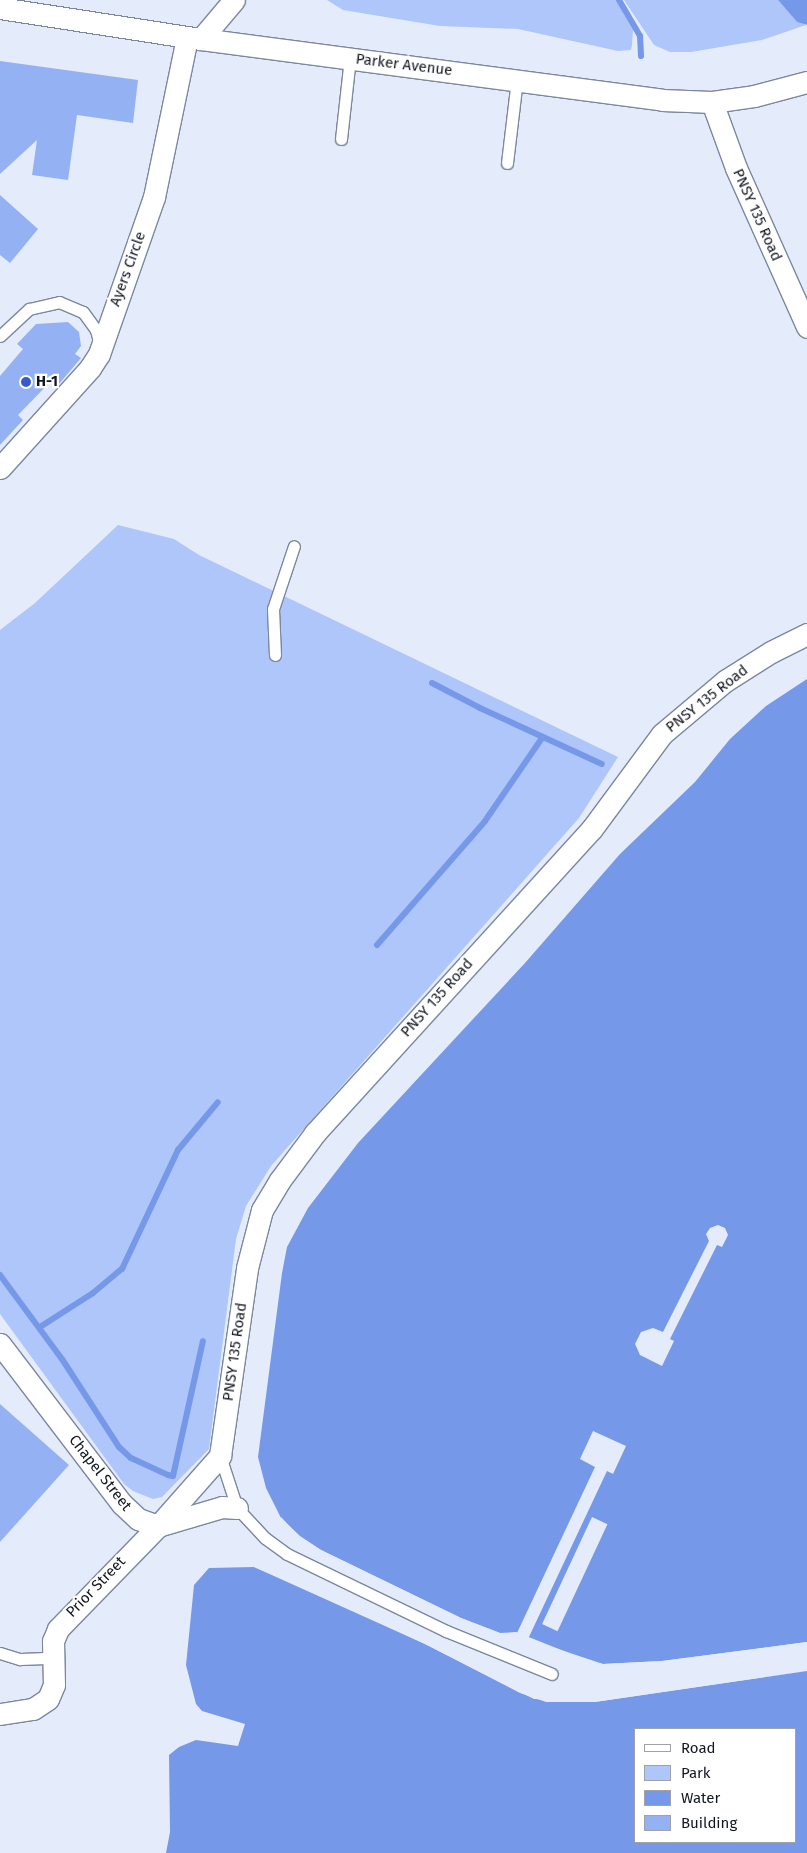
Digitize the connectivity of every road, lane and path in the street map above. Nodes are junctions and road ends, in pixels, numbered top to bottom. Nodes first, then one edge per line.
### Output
1 (234, 0) edge
2 (0, 8) edge
3 (194, 38) junction
4 (350, 58) junction
5 (517, 79) junction
6 (807, 82) edge
7 (712, 102) junction
8 (341, 140) dead end
9 (507, 163) dead end
10 (807, 327) edge
11 (0, 336) edge
12 (100, 347) junction
13 (0, 468) edge
14 (294, 546) dead end
15 (807, 634) edge
16 (275, 655) dead end
17 (0, 1344) edge
18 (220, 1456) junction
19 (236, 1508) junction
20 (158, 1526) junction
21 (0, 1653) edge
22 (53, 1658) junction
23 (552, 1674) dead end
24 (0, 1714) edge

1 - 3 street
2 - 3 street, Parker Avenue
3 - 4 street, Parker Avenue
3 - 12 street, Ayers Circle
4 - 5 street, Parker Avenue
4 - 8 lane
5 - 7 street, Parker Avenue
5 - 9 lane
6 - 7 street, Parker Avenue
7 - 10 street, PNSY 135 Road
11 - 12 lane
12 - 13 street, Ayers Circle
14 - 16 lane
15 - 18 street, PNSY 135 Road
17 - 20 street, Chapel Street
18 - 19 lane
18 - 20 street, Prior Street
19 - 20 street
19 - 23 lane
20 - 22 street, Prior Street
21 - 22 lane
22 - 24 street, Prior Street

